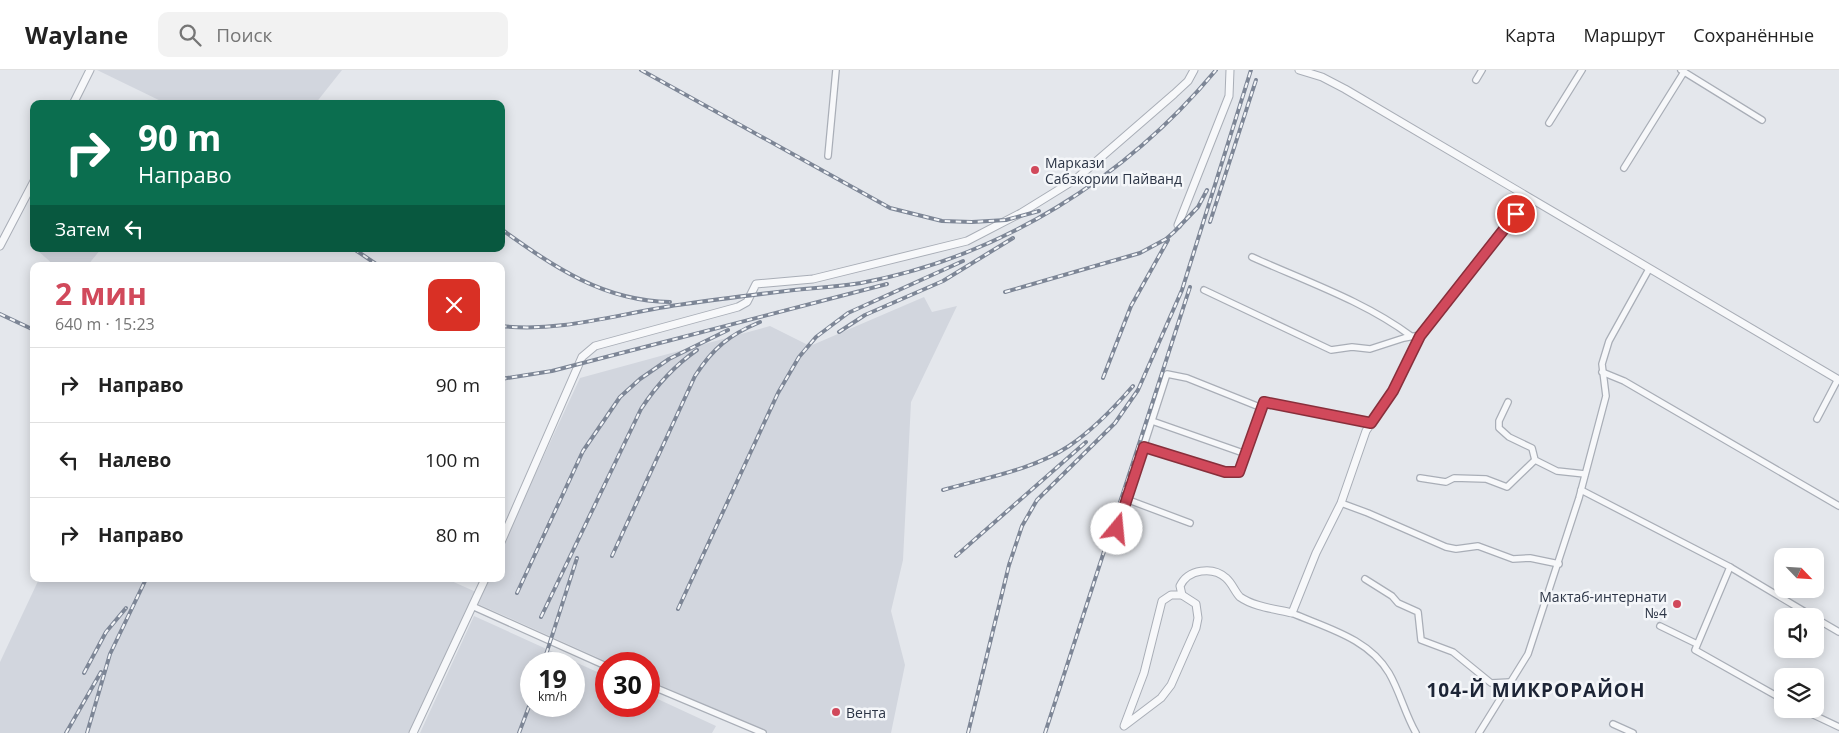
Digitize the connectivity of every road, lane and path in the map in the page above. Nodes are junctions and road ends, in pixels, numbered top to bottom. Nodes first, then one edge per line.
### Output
1 (90, 70) edge
2 (836, 70) edge
3 (1194, 70) edge
4 (1230, 70) edge
5 (1299, 70) edge
6 (1482, 70) edge
7 (1582, 70) edge
8 (1683, 71) edge
9 (1476, 80) dead end
10 (75, 100) edge
11 (1762, 120) dead end
12 (1549, 123) dead end
13 (828, 156) dead end
14 (1624, 168) dead end
15 (30, 189) edge
16 (1529, 199) junction
17 (1178, 225) dead end
18 (0, 246) edge
19 (1252, 257) dead end
20 (1649, 269) junction
21 (1204, 290) dead end
22 (1411, 336) junction
23 (1420, 336) junction
24 (1602, 372) junction
25 (1838, 380) edge
26 (1508, 402) dead end
27 (1262, 408) junction
28 (1816, 419) dead end
29 (1152, 421) junction
30 (1371, 423) junction
31 (1144, 447) junction
32 (1246, 454) junction
33 (1536, 460) junction
34 (1585, 474) junction
35 (1420, 478) dead end
36 (1581, 490) junction
37 (1126, 499) junction
38 (1341, 504) junction
39 (1839, 506) edge
40 (1190, 523) dead end
41 (505, 533) edge
42 (1112, 544) dead end
43 (1558, 564) junction
44 (1730, 567) junction
45 (1365, 579) dead end
46 (484, 582) edge
47 (1182, 595) junction
48 (472, 606) junction
49 (1799, 608) edge
50 (1292, 613) junction
51 (1824, 623) edge
52 (1660, 626) dead end
53 (1839, 632) edge
54 (1697, 644) junction
55 (595, 661) edge
56 (1510, 682) junction
57 (660, 690) edge
58 (1774, 694) edge
59 (1820, 718) edge
60 (1613, 724) dead end
61 (1839, 727) edge
62 (1122, 730) edge
63 (413, 733) edge
64 (763, 733) edge
65 (1416, 733) edge
66 (1479, 733) edge
67 (1632, 733) edge

1 - 10 street
2 - 13 street
3 - 41 street
4 - 17 street
5 - 16 street
6 - 9 street
7 - 12 street
8 - 11 street
8 - 14 street
15 - 18 street
16 - 20 street
16 - 23 street
19 - 22 street
20 - 24 street
20 - 25 street
21 - 22 street
22 - 23 street
23 - 30 street
24 - 34 street
24 - 39 street
25 - 28 street
26 - 33 street
27 - 29 street
27 - 30 street
27 - 32 street
29 - 31 street
29 - 32 street
30 - 38 street
31 - 32 street
31 - 37 street
33 - 34 street
33 - 35 street
34 - 36 street
36 - 43 street
36 - 44 street
37 - 40 street
37 - 42 street
38 - 43 street
38 - 50 street
43 - 56 street
44 - 49 street
44 - 54 street
45 - 56 street
46 - 48 street
47 - 50 street
47 - 62 street
47 - 62 street
48 - 55 street
48 - 63 street
50 - 65 street
51 - 53 street
52 - 54 street
54 - 58 street
56 - 66 street
57 - 64 street
59 - 61 street
60 - 67 street

